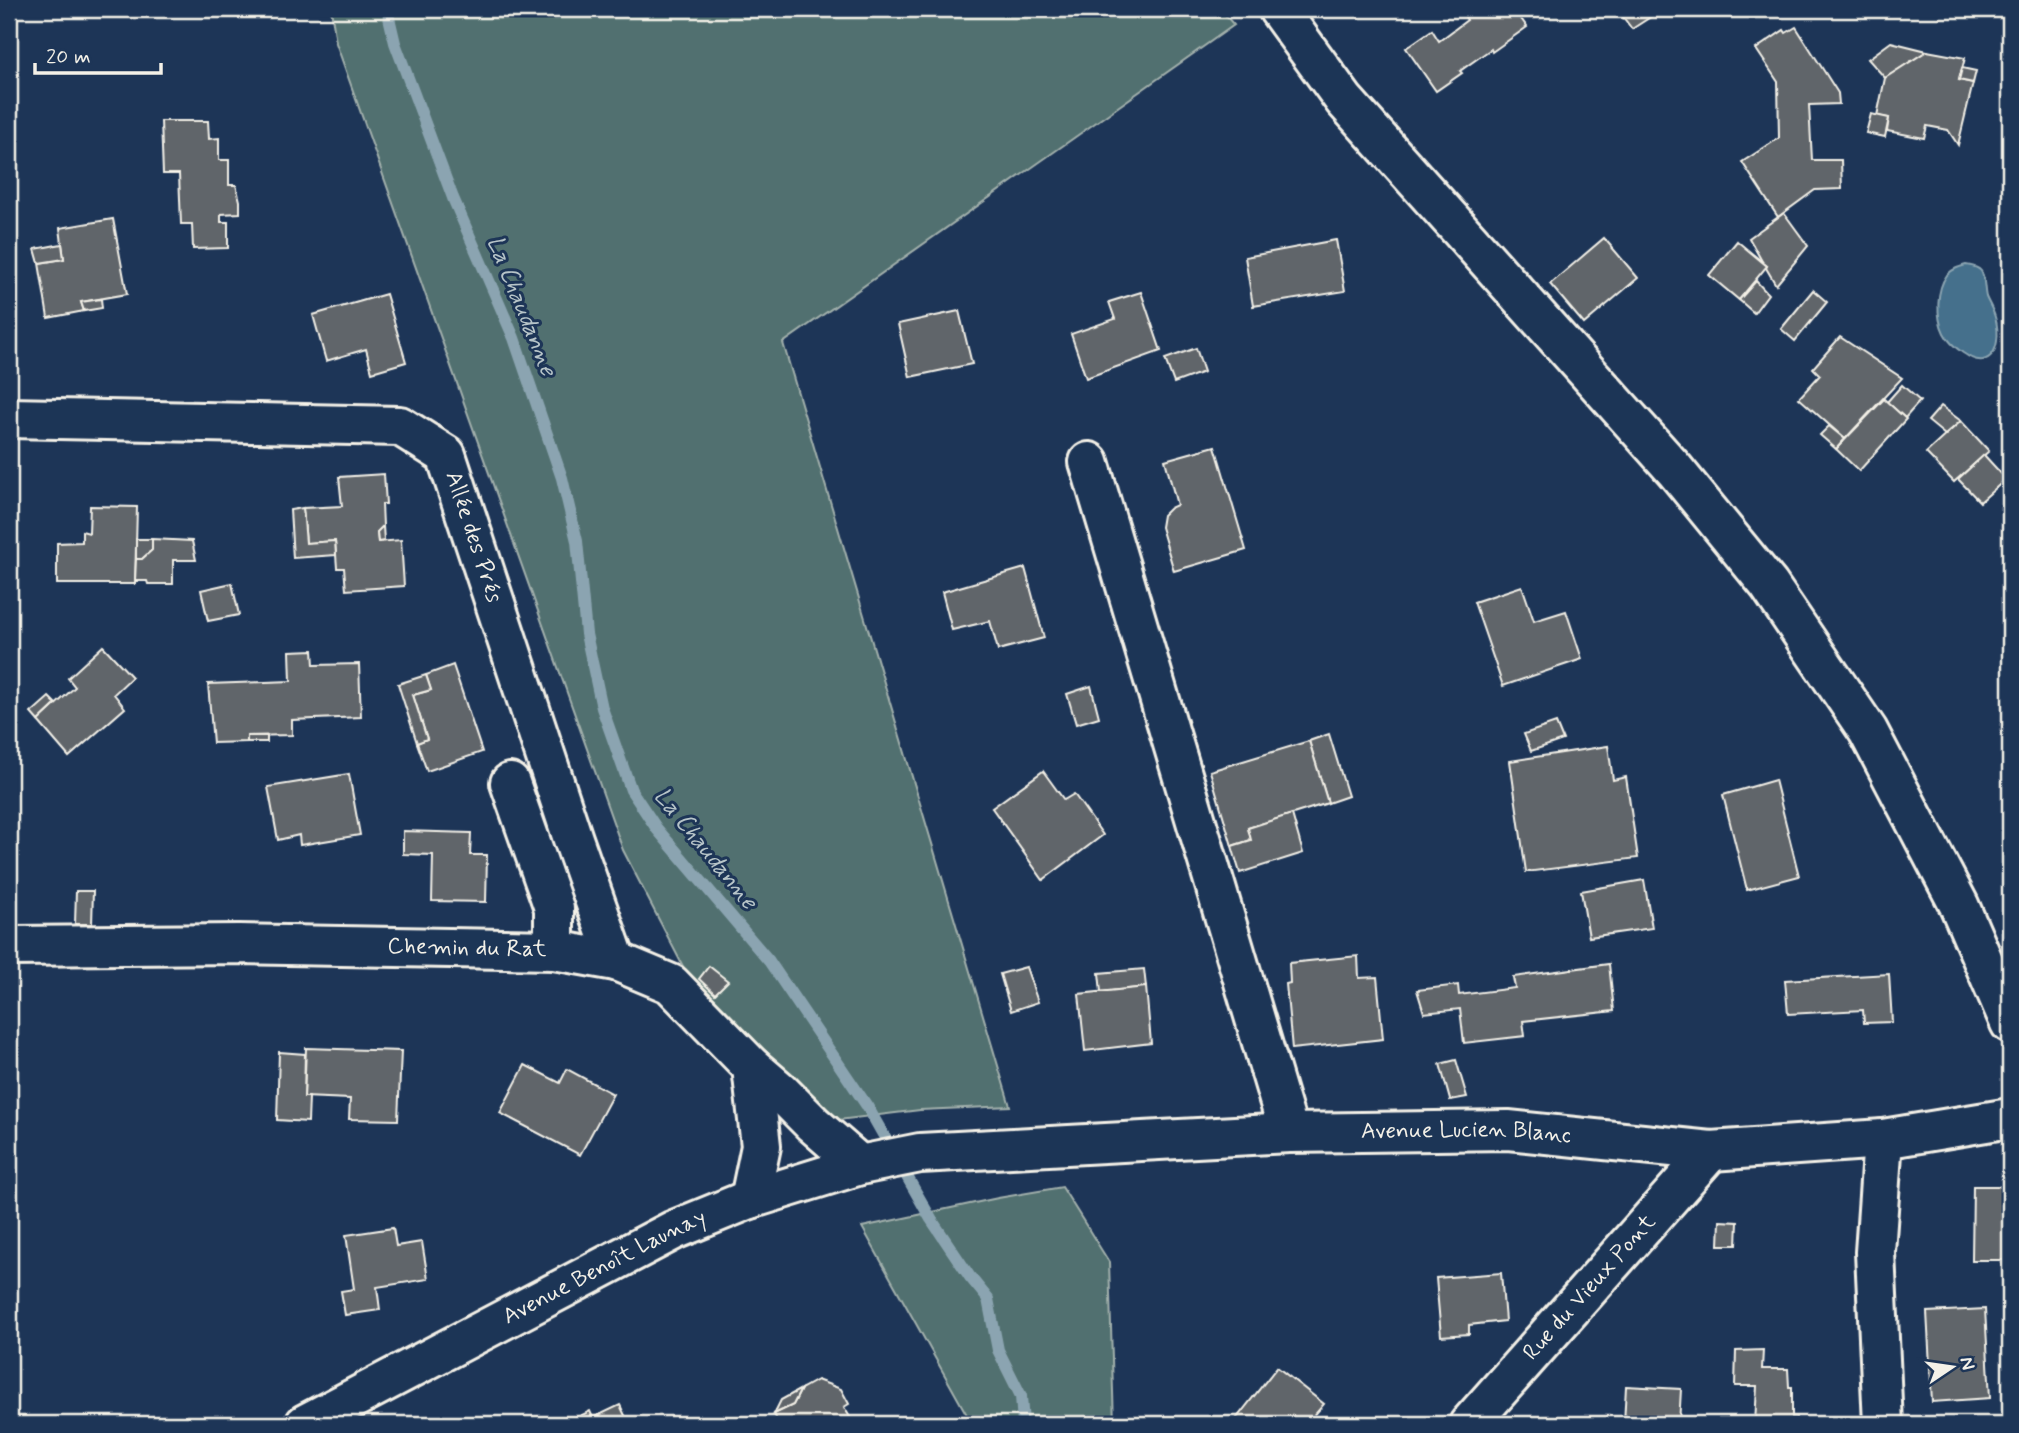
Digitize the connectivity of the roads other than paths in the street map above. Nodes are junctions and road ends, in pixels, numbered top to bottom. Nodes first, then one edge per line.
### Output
1 (1295, 14) edge
2 (9, 418) edge
3 (1089, 461) dead end
4 (510, 783) dead end
5 (9, 946) edge
6 (554, 950) junction
7 (616, 961) junction
8 (2010, 1023) edge
9 (752, 1067) junction
10 (2010, 1118) edge
11 (1289, 1133) junction
12 (1883, 1139) junction
13 (1711, 1151) junction
14 (920, 1153) joint
15 (860, 1165) junction
16 (750, 1199) junction
17 (305, 1424) edge
18 (1469, 1424) edge
19 (1883, 1424) edge

1 - 8 street
2 - 7 street, Allée des Prés
3 - 11 street
4 - 6 street
5 - 6 street, Chemin du Rat
6 - 7 street, Chemin du Rat
7 - 9 street, Chemin du Rat
9 - 15 street, Chemin du Rat
9 - 16 street
10 - 12 street, Avenue Lucien Blanc
11 - 13 street, Avenue Lucien Blanc
11 - 14 street, Avenue Lucien Blanc
12 - 13 street, Avenue Lucien Blanc
12 - 19 street
13 - 18 street, Rue du Vieux Pont
14 - 15 street, Avenue Benoît Launay
15 - 16 street, Avenue Benoît Launay
16 - 17 street, Avenue Benoît Launay

